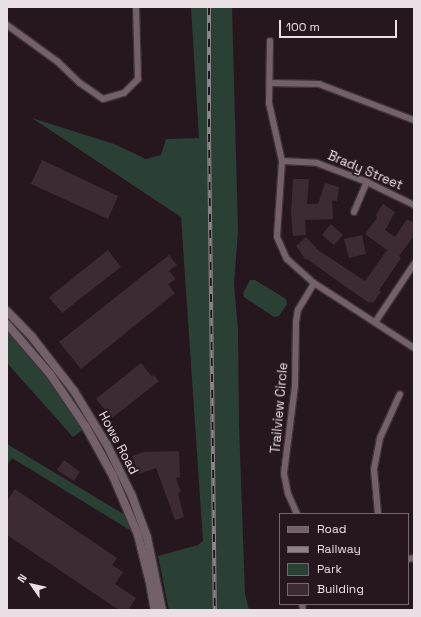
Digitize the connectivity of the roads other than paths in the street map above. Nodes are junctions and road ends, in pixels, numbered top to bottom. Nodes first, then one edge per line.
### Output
1 (136, 7) edge
2 (7, 25) edge
3 (270, 41) dead end
4 (270, 82) junction
5 (414, 120) edge
6 (282, 161) junction
7 (367, 182) junction
8 (414, 205) edge
9 (354, 212) dead end
10 (414, 264) edge
11 (314, 283) junction
12 (7, 311) edge
13 (376, 321) junction
14 (7, 324) edge
15 (414, 348) edge
16 (400, 394) dead end
17 (297, 513) edge
18 (378, 513) edge
19 (155, 610) edge
20 (162, 610) edge

1 - 2 street
3 - 4 street
4 - 5 street
4 - 6 street
6 - 7 street, Brady Street
6 - 11 street
7 - 8 street, Brady Street
7 - 9 street
10 - 13 street
11 - 13 street
11 - 17 street, Trailview Circle
12 - 20 street, Howe Road
13 - 15 street
14 - 19 street, Howe Road
16 - 18 street

